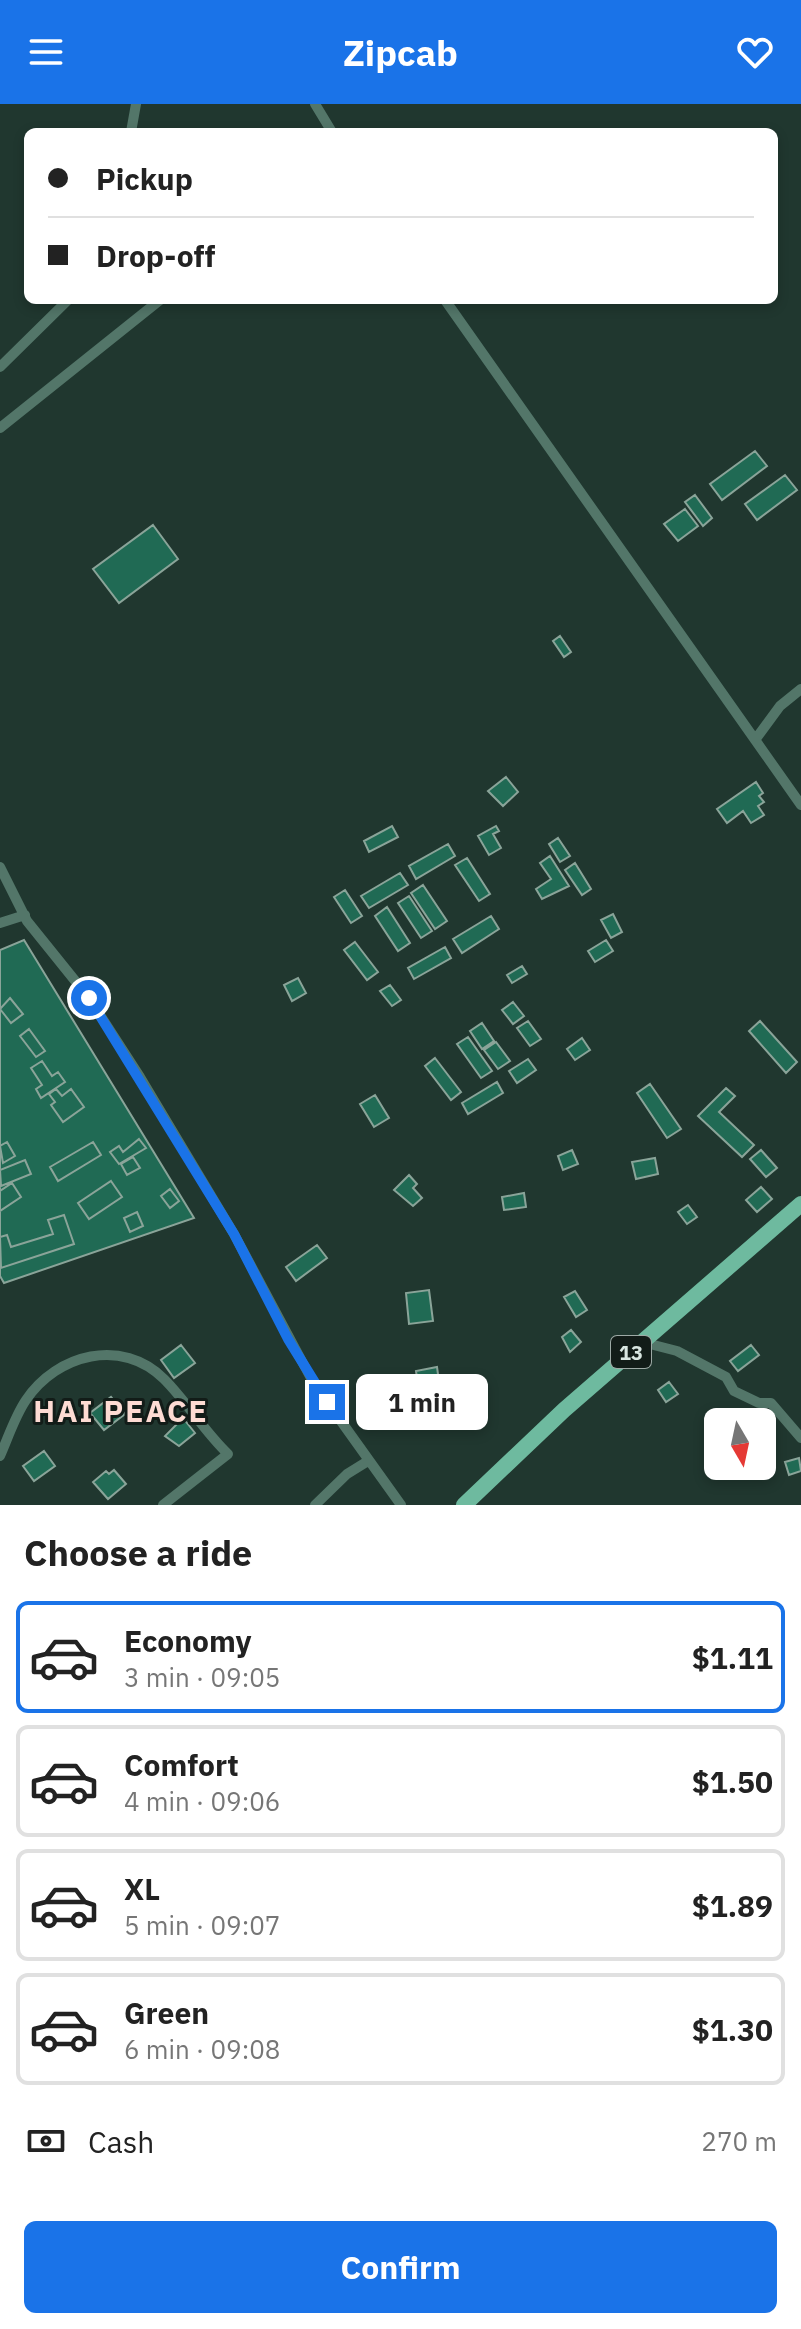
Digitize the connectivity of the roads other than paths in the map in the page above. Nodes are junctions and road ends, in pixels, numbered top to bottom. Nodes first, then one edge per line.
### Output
1 (136, 104) edge
2 (315, 104) edge
3 (132, 128) edge
4 (330, 128) edge
5 (64, 304) edge
6 (155, 304) edge
7 (448, 304) edge
8 (0, 367) edge
9 (0, 428) edge
10 (801, 689) edge
11 (755, 740) junction
12 (801, 805) edge
13 (0, 867) edge
14 (25, 915) junction
15 (0, 923) edge
16 (801, 1204) edge
17 (642, 1342) junction
18 (801, 1438) edge
19 (0, 1456) edge
20 (368, 1461) junction
21 (163, 1505) edge
22 (315, 1505) edge
23 (401, 1505) edge
24 (464, 1505) edge

1 - 3 street
2 - 4 street
5 - 8 street
6 - 9 street
7 - 11 street
10 - 11 street
11 - 12 street
13 - 14 street
14 - 15 street
14 - 20 street
16 - 17 main road, 13
17 - 18 street
17 - 24 main road, 13
19 - 21 street
20 - 22 street
20 - 23 street

